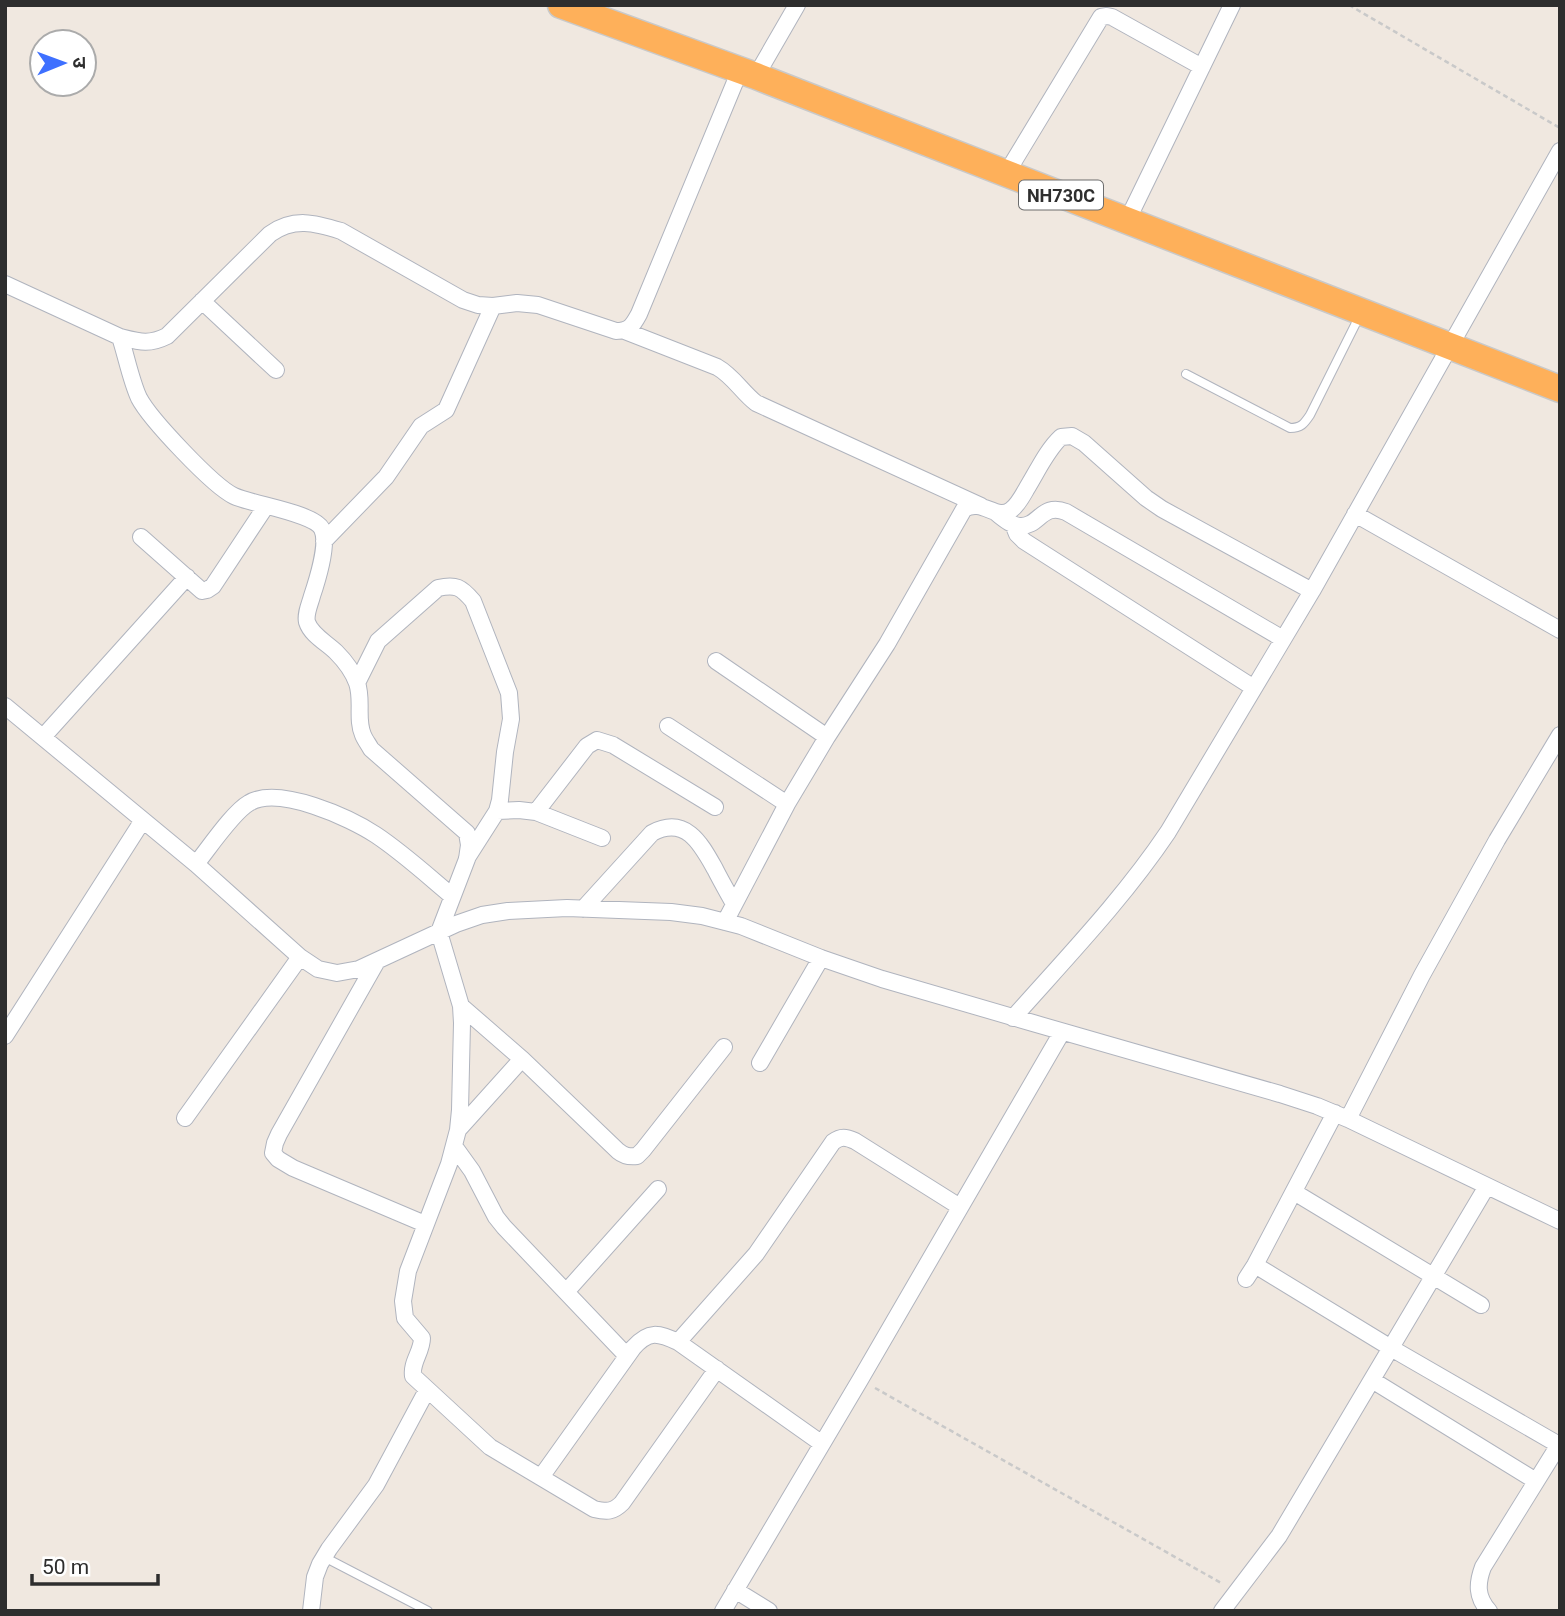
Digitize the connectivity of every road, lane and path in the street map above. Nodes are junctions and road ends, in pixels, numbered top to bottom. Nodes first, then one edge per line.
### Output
1 (797, 5) edge
2 (1233, 5) edge
3 (1349, 5) edge
4 (576, 8) edge
5 (1202, 67) junction
6 (748, 73) junction
7 (1560, 128) edge
8 (1560, 151) edge
9 (1006, 174) junction
10 (1127, 220) junction
11 (5, 284) edge
12 (202, 301) junction
13 (493, 306) junction
14 (1362, 313) junction
15 (625, 331) junction
16 (120, 337) junction
17 (1450, 345) junction
18 (276, 370) dead end
19 (1186, 374) dead end
20 (1560, 389) edge
21 (266, 506) junction
22 (988, 509) junction
23 (1355, 514) junction
24 (1013, 524) junction
25 (141, 537) dead end
26 (324, 541) junction
27 (187, 577) junction
28 (1312, 591) junction
29 (1560, 630) edge
30 (1283, 639) junction
31 (716, 661) dead end
32 (357, 683) junction
33 (1254, 688) junction
34 (5, 705) edge
35 (668, 726) dead end
36 (1560, 735) edge
37 (43, 737) junction
38 (827, 737) junction
39 (787, 804) junction
40 (715, 807) dead end
41 (497, 811) junction
42 (536, 812) junction
43 (143, 820) junction
44 (602, 838) dead end
45 (467, 859) junction
46 (196, 864) junction
47 (452, 896) junction
48 (734, 904) junction
49 (583, 909) junction
50 (725, 922) junction
51 (439, 932) junction
52 (300, 957) junction
53 (821, 958) junction
54 (377, 961) junction
55 (460, 1006) junction
56 (1013, 1018) junction
57 (1062, 1032) junction
58 (5, 1036) edge
59 (724, 1047) dead end
60 (522, 1059) junction
61 (760, 1063) dead end
62 (1341, 1116) junction
63 (185, 1118) dead end
64 (458, 1130) junction
65 (454, 1146) junction
66 (1487, 1186) junction
67 (658, 1189) dead end
68 (1294, 1192) junction
69 (960, 1207) junction
70 (1560, 1221) edge
71 (425, 1224) junction
72 (1434, 1276) junction
73 (566, 1292) junction
74 (1481, 1305) dead end
75 (678, 1342) junction
76 (1391, 1348) junction
77 (627, 1356) junction
78 (717, 1369) junction
79 (860, 1380) junction
80 (1372, 1380) junction
81 (427, 1390) junction
82 (821, 1443) junction
83 (1559, 1445) edge
84 (541, 1477) junction
85 (1536, 1481) junction
86 (324, 1557) junction
87 (734, 1590) junction
88 (1237, 1592) junction
89 (311, 1611) edge
90 (428, 1611) edge
91 (723, 1611) edge
92 (769, 1611) edge
93 (1222, 1611) edge
94 (1489, 1611) edge

1 - 6 street
2 - 5 street
3 - 7 path
4 - 6 highway, NH730C
5 - 9 street
5 - 10 street
6 - 9 highway, NH730C
6 - 15 street
8 - 17 street
9 - 10 highway, NH730C
10 - 14 highway, NH730C
11 - 16 street
12 - 13 street
12 - 16 street
12 - 18 street
13 - 15 street
13 - 26 street
14 - 17 highway, NH730C
14 - 19 lane
15 - 22 street
16 - 21 street
17 - 20 highway, NH730C
17 - 23 street
21 - 26 street
21 - 27 street
22 - 24 street
22 - 28 street
22 - 38 street
23 - 28 street
23 - 29 street
24 - 30 street
24 - 33 street
25 - 27 street
26 - 32 street
27 - 37 street
28 - 30 street
30 - 33 street
31 - 38 street
32 - 41 street
32 - 45 street
33 - 56 street
34 - 37 street
35 - 39 street
36 - 62 street
37 - 43 street
38 - 39 street
39 - 48 street
40 - 42 street
41 - 42 street
41 - 45 street
42 - 44 street
43 - 46 street
43 - 58 street
45 - 47 street
46 - 47 street
46 - 52 street
47 - 51 street
48 - 49 street
48 - 50 street
49 - 50 street
49 - 51 street
50 - 53 street
51 - 54 street
51 - 55 street
52 - 54 street
52 - 63 street
53 - 56 street
53 - 61 street
54 - 71 street
55 - 60 street
55 - 64 street
56 - 57 street
57 - 62 street
57 - 69 street
59 - 60 street
60 - 64 street
62 - 66 street
62 - 68 street
64 - 65 street
65 - 71 street
65 - 73 street
66 - 70 street
66 - 72 street
67 - 73 street
68 - 72 street
68 - 76 street
69 - 75 street
69 - 79 street
71 - 81 street
72 - 74 street
72 - 76 street
73 - 77 street
75 - 77 street
75 - 78 street
76 - 80 street
76 - 83 street
77 - 84 street
78 - 82 street
78 - 84 street
79 - 82 street
79 - 88 path
80 - 85 street
80 - 88 street
81 - 84 street
81 - 86 street
82 - 87 street
83 - 85 street
85 - 94 street
86 - 89 street
86 - 90 lane
87 - 91 street
87 - 92 street
88 - 93 street

